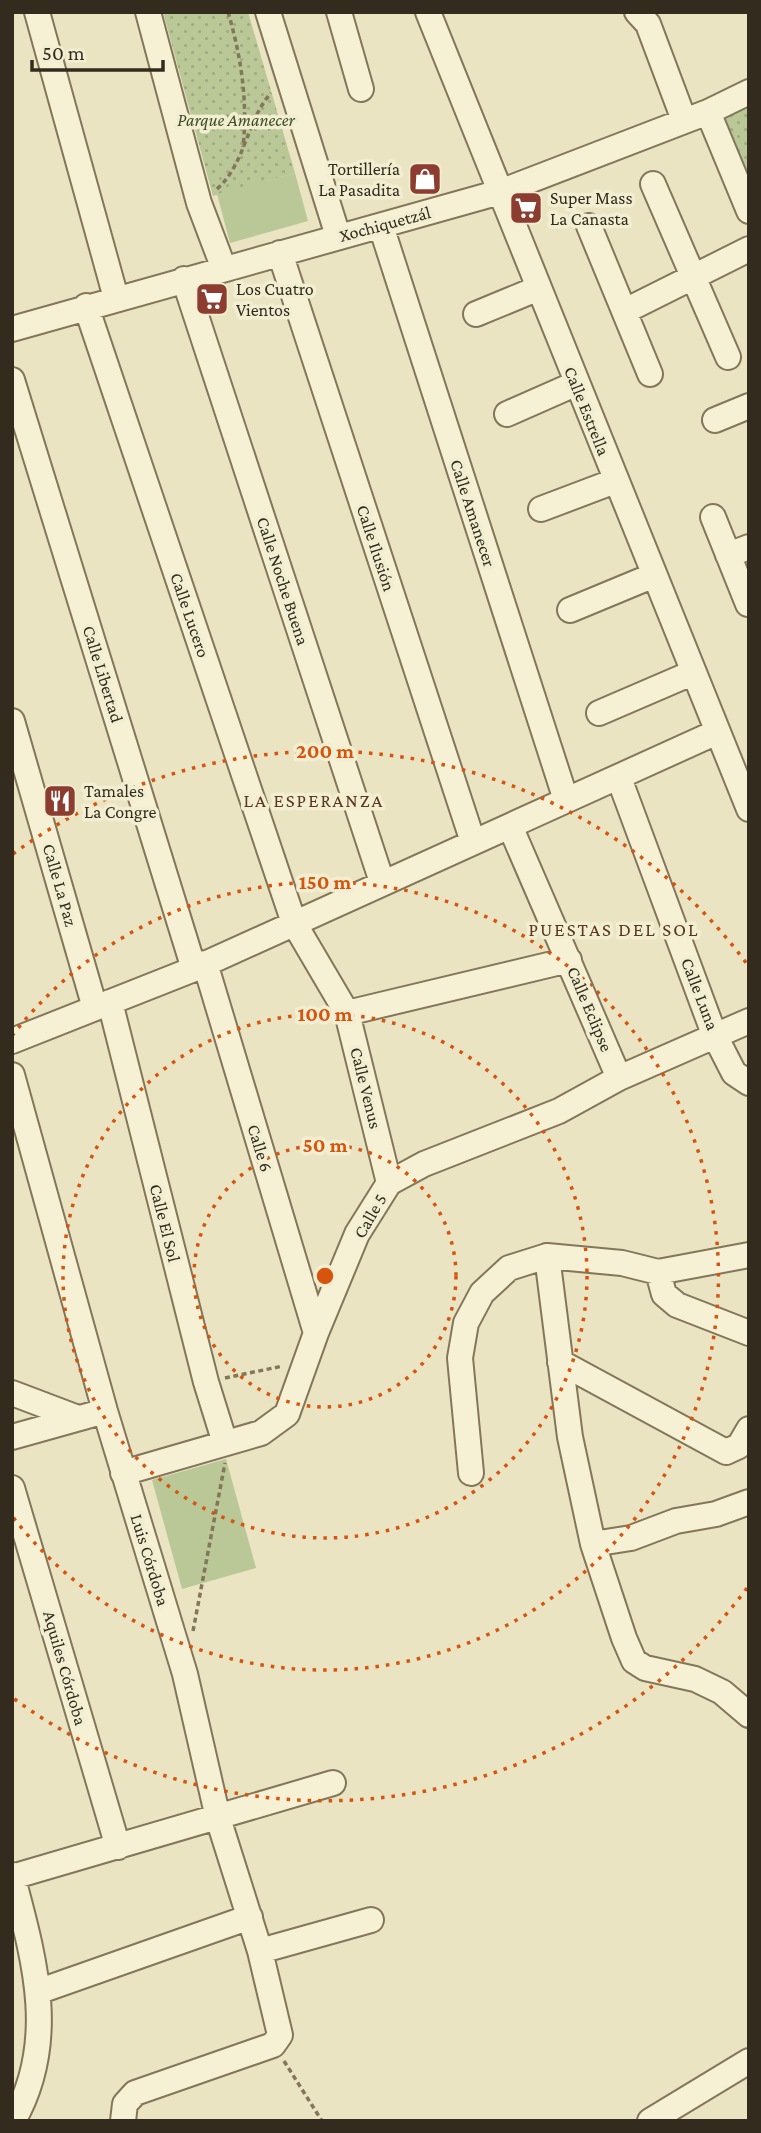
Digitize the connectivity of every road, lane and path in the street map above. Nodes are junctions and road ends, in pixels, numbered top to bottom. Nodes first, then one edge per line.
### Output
1 (37, 12) edge
2 (148, 12) edge
3 (228, 12) edge
4 (268, 12) edge
5 (339, 12) edge
6 (428, 12) edge
7 (637, 12) edge
8 (289, 79) junction
9 (360, 89) dead end
10 (749, 92) edge
11 (708, 111) junction
12 (684, 120) junction
13 (242, 156) junction
14 (653, 184) dead end
15 (500, 192) junction
16 (199, 203) junction
17 (749, 211) edge
18 (381, 226) junction
19 (589, 226) dead end
20 (338, 236) junction
21 (749, 249) edge
22 (280, 253) junction
23 (224, 269) junction
24 (691, 276) junction
25 (184, 279) junction
26 (539, 288) junction
27 (116, 298) junction
28 (86, 306) junction
29 (625, 311) junction
30 (476, 314) dead end
31 (12, 329) edge
32 (728, 357) dead end
33 (650, 374) dead end
34 (12, 380) edge
35 (575, 384) junction
36 (749, 406) edge
37 (507, 414) dead end
38 (715, 420) dead end
39 (615, 481) junction
40 (541, 509) dead end
41 (712, 517) dead end
42 (738, 551) edge
43 (652, 576) junction
44 (748, 604) edge
45 (570, 610) dead end
46 (692, 673) junction
47 (599, 713) dead end
48 (12, 721) edge
49 (717, 732) junction
50 (619, 778) junction
51 (566, 800) junction
52 (749, 809) edge
53 (510, 826) junction
54 (472, 842) junction
55 (382, 882) junction
56 (294, 923) junction
57 (569, 960) junction
58 (200, 966) junction
59 (103, 1005) junction
60 (347, 1013) junction
61 (749, 1021) edge
62 (715, 1034) junction
63 (12, 1041) edge
64 (12, 1075) edge
65 (619, 1078) junction
66 (749, 1083) edge
67 (389, 1183) junction
68 (749, 1255) edge
69 (547, 1256) junction
70 (658, 1272) junction
71 (316, 1333) junction
72 (749, 1333) edge
73 (306, 1360) junction
74 (560, 1362) junction
75 (206, 1382) junction
76 (12, 1393) edge
77 (105, 1411) junction
78 (78, 1419) junction
79 (749, 1429) edge
80 (12, 1437) edge
81 (225, 1443) junction
82 (123, 1473) junction
83 (471, 1473) dead end
84 (12, 1488) edge
85 (749, 1502) edge
86 (593, 1544) junction
87 (193, 1633) dead end
88 (749, 1715) edge
89 (333, 1783) dead end
90 (218, 1818) junction
91 (118, 1847) junction
92 (12, 1876) edge
93 (250, 1917) junction
94 (371, 1920) dead end
95 (260, 1951) junction
96 (40, 1991) junction
97 (273, 2045) junction
98 (749, 2061) edge
99 (13, 2121) edge
100 (123, 2121) edge
101 (322, 2121) edge
102 (650, 2121) edge

1 - 27 street
2 - 16 street
3 - 13 path
4 - 8 street
5 - 9 street
6 - 15 street, Calle Estrella
7 - 12 street
8 - 13 path
8 - 20 street
10 - 11 street, Xochiquetzál
11 - 12 street, Xochiquetzál
11 - 17 street
12 - 15 street, Xochiquetzál
13 - 16 path
14 - 24 street
15 - 18 street, Xochiquetzál
15 - 26 street, Calle Estrella
16 - 23 street
18 - 20 street, Xochiquetzál
18 - 51 street, Calle Amanecer
19 - 29 street
20 - 22 street, Xochiquetzál
21 - 24 street
22 - 23 street, Xochiquetzál
22 - 54 street, Calle Ilusión
23 - 25 street, Xochiquetzál
24 - 29 street
24 - 32 street
25 - 27 street, Xochiquetzál
25 - 55 street, Calle Noche Buena
26 - 30 street
26 - 35 street, Calle Estrella
27 - 28 street, Xochiquetzál
28 - 31 street, Xochiquetzál
28 - 56 street, Calle Lucero
29 - 33 street
34 - 58 street, Calle Libertad
35 - 37 street
35 - 39 street, Calle Estrella
36 - 38 street
39 - 40 street
39 - 43 street, Calle Estrella
41 - 42 street
42 - 44 street
43 - 45 street
43 - 46 street, Calle Estrella
46 - 47 street
46 - 49 street, Calle Estrella
48 - 59 street, Calle La Paz
49 - 50 street
49 - 52 street, Calle Estrella
50 - 51 street
50 - 62 street, Calle Luna
51 - 53 street
53 - 54 street
53 - 57 street, Calle Eclipse
54 - 55 street
55 - 56 street
56 - 58 street
56 - 60 street, Calle Venus
57 - 60 street
57 - 65 street, Calle Eclipse
58 - 59 street
58 - 71 street, Calle 6
59 - 63 street
59 - 75 street, Calle El Sol
60 - 67 street, Calle Venus
61 - 62 street, Calle 5
62 - 65 street, Calle 5
62 - 66 street, Calle Luna
64 - 77 street, Luis Córdoba
65 - 67 street, Calle 5
67 - 71 street, Calle 5
68 - 70 street
69 - 70 street
69 - 74 street
69 - 83 street
70 - 72 street
71 - 73 street, Calle 5
73 - 75 path
73 - 81 street, Calle 5
74 - 79 street
74 - 86 street
75 - 81 street, Calle El Sol
76 - 78 street
77 - 78 street
77 - 82 street, Luis Córdoba
78 - 80 street
81 - 82 street, Calle 5
81 - 87 path
82 - 90 street, Luis Córdoba
84 - 91 street, Aquiles Córdoba
85 - 86 street
86 - 88 street
89 - 90 street
90 - 91 street
90 - 93 street, Luis Córdoba
91 - 92 street
92 - 96 street
93 - 95 street, Luis Córdoba
93 - 96 street
94 - 95 street
95 - 97 street, Luis Córdoba
96 - 99 street
97 - 100 street
97 - 101 path
98 - 102 street

